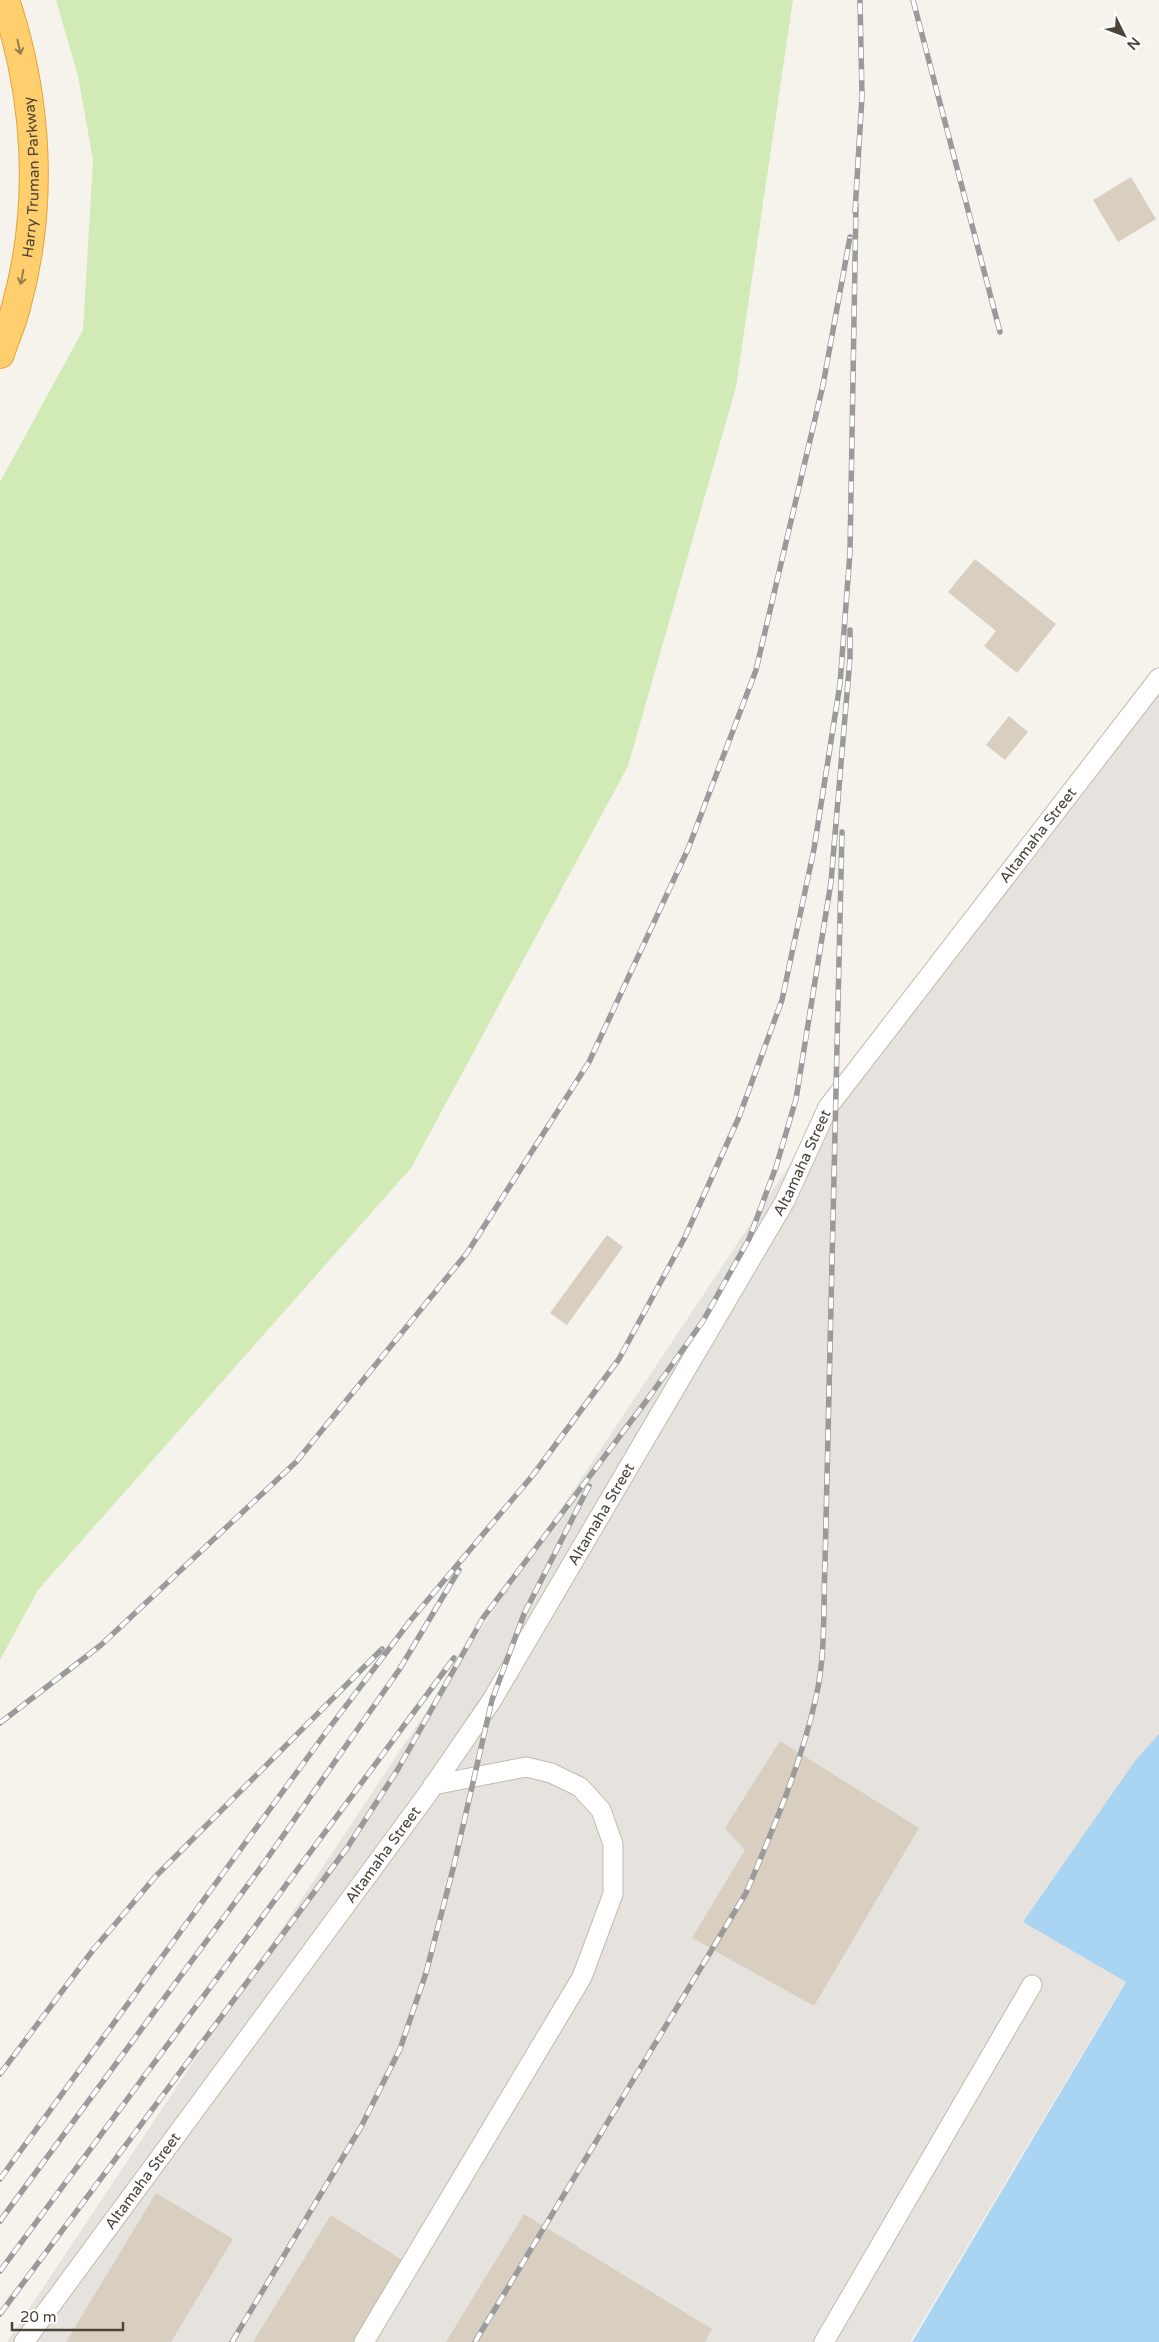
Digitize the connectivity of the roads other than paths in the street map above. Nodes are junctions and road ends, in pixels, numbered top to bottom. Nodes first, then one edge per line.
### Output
1 (5, 0) edge
2 (0, 354) edge
3 (1159, 678) edge
4 (433, 1784) junction
5 (1032, 1985) dead end
6 (24, 2342) edge
7 (364, 2342) edge
8 (824, 2342) edge

1 -> 2 highway, Harry Truman Parkway
3 - 4 lane, Altamaha Street
4 - 6 lane, Altamaha Street
4 - 7 lane
5 - 8 lane

